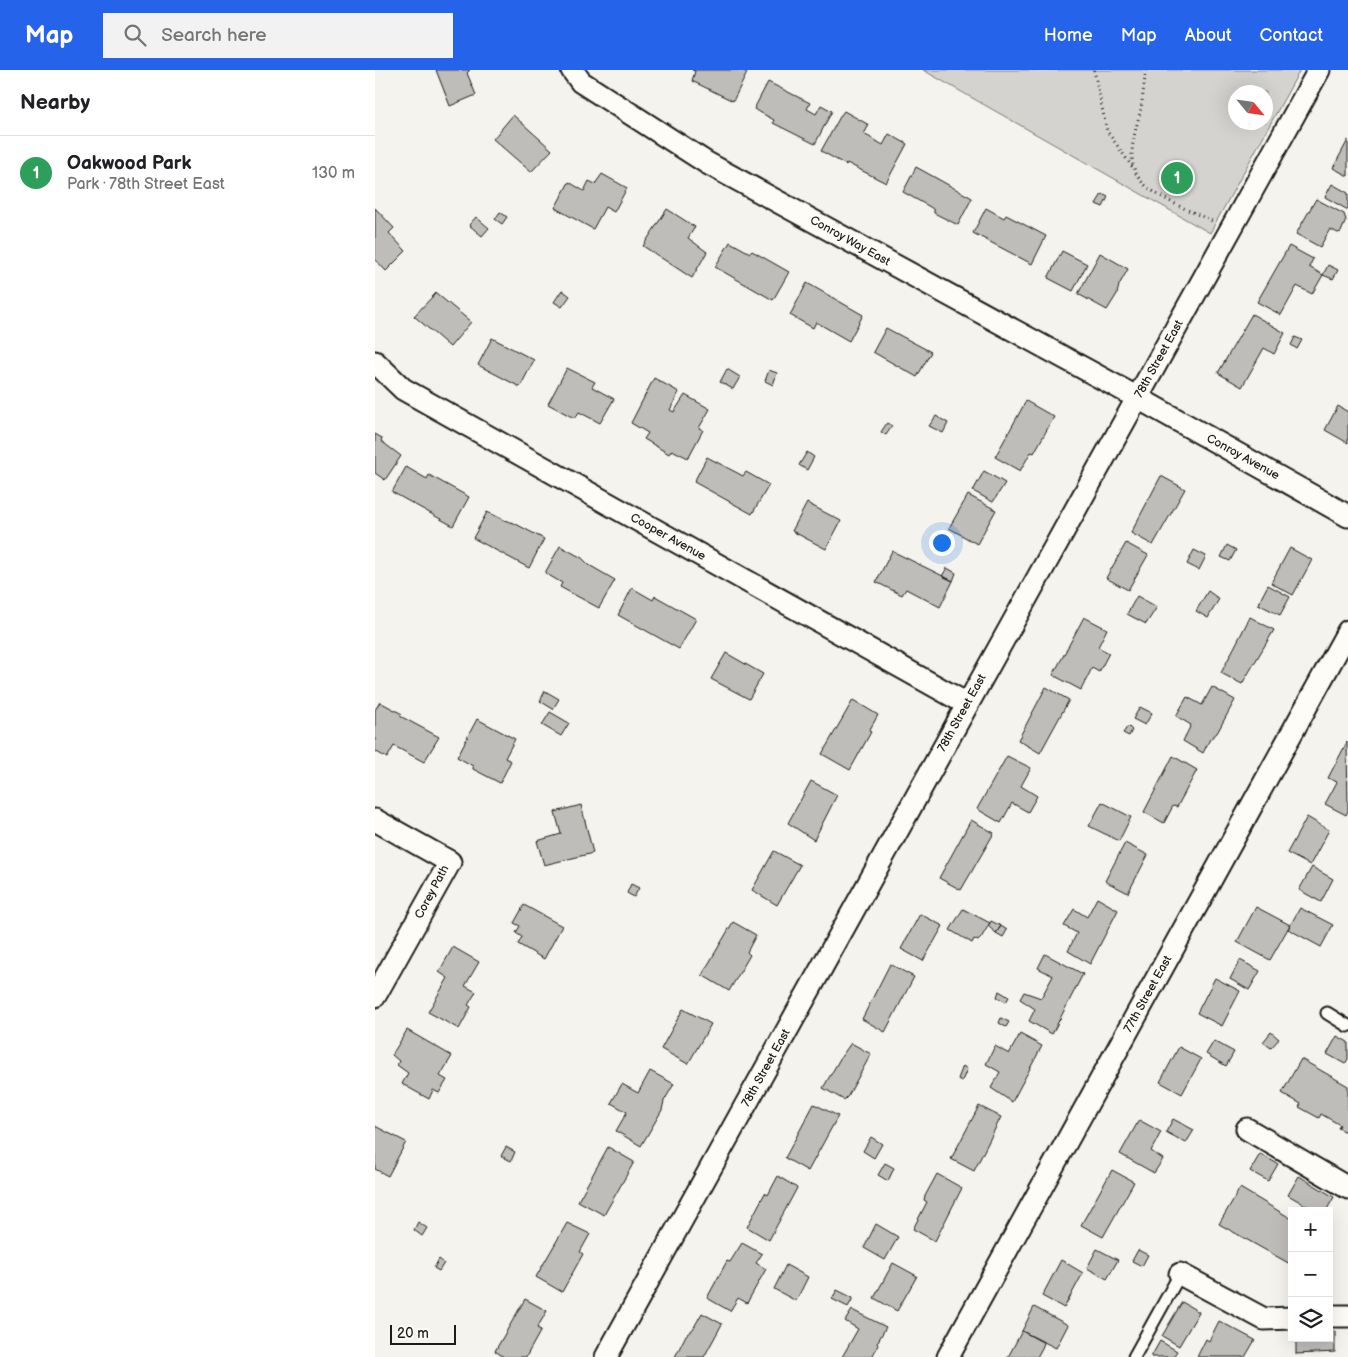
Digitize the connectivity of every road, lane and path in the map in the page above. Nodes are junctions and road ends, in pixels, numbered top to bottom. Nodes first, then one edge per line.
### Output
1 (572, 70) edge
2 (1094, 70) edge
3 (1145, 70) edge
4 (1319, 70) edge
5 (1133, 168) junction
6 (1230, 231) junction
7 (375, 362) edge
8 (1138, 398) junction
9 (1348, 516) edge
10 (1348, 632) edge
11 (967, 704) junction
12 (375, 820) edge
13 (375, 996) edge
14 (1327, 1013) dead end
15 (1348, 1026) edge
16 (1247, 1129) dead end
17 (1348, 1188) edge
18 (1180, 1274) joint
19 (1333, 1316) edge
20 (1348, 1316) edge
21 (1288, 1318) edge
22 (606, 1357) edge
23 (948, 1357) edge
24 (1134, 1357) edge

1 - 8 street, Conroy Way East
2 - 5 path
3 - 5 path
4 - 6 street, 78th Street East
5 - 6 path
6 - 8 street, 78th Street East
7 - 11 street, Cooper Avenue
8 - 9 street, Conroy Avenue
8 - 11 street, 78th Street East
10 - 23 street, 77th Street East
11 - 22 street, 78th Street East
12 - 13 street, Corey Path
14 - 15 lane
16 - 17 street
18 - 21 street
18 - 24 lane
19 - 20 street

